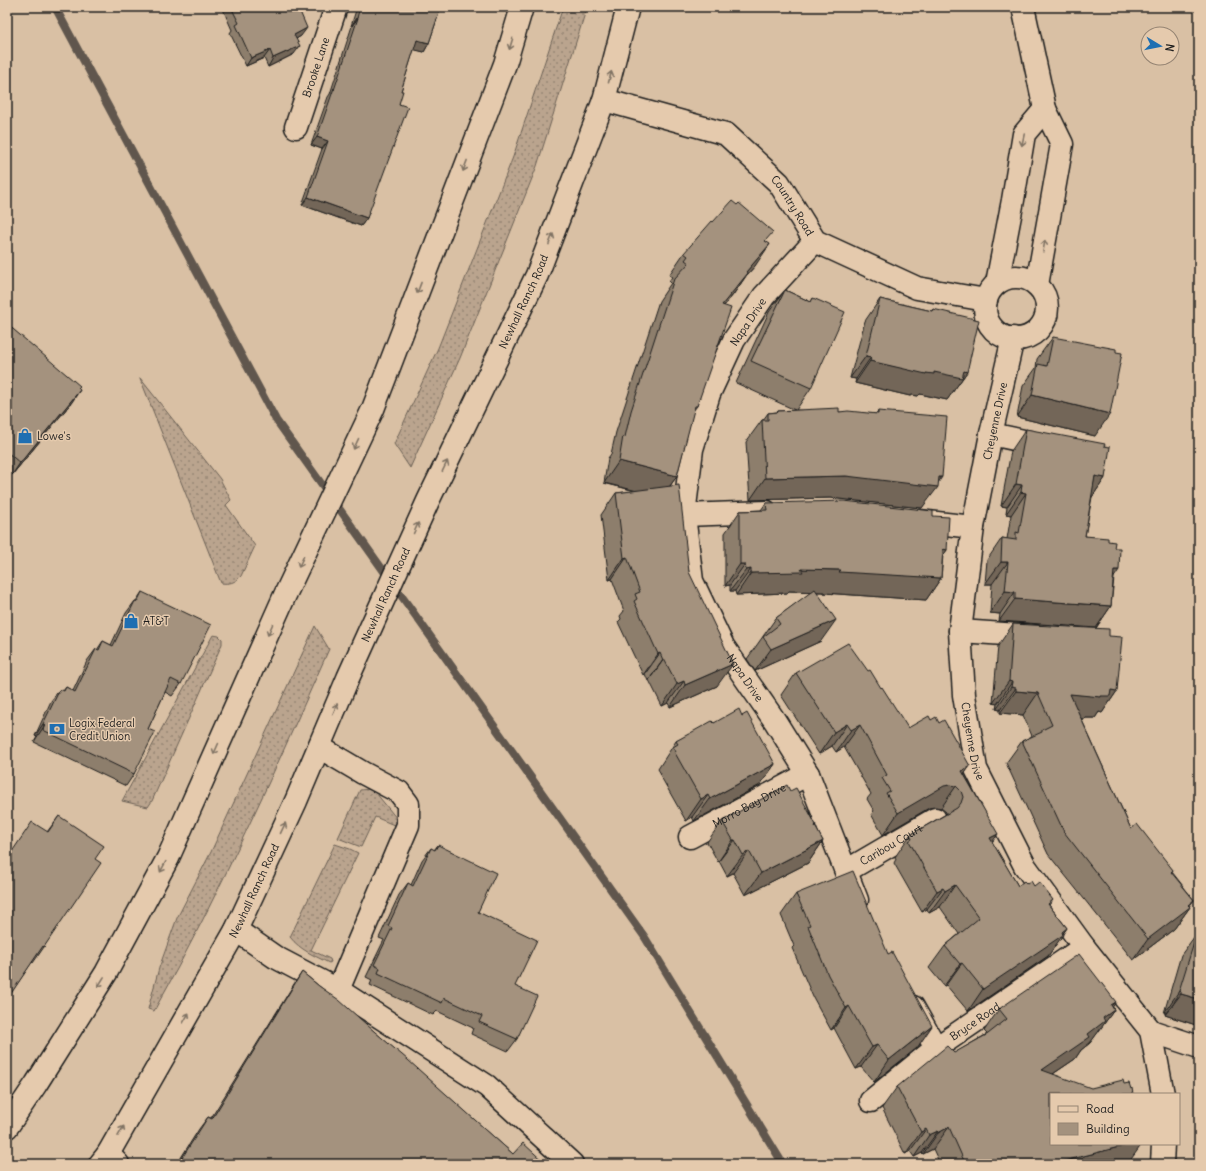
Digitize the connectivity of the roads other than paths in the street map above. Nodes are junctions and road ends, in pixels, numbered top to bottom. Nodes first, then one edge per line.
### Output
1 (336, 7) edge
2 (522, 7) edge
3 (628, 7) edge
4 (1023, 7) edge
5 (604, 100) junction
6 (1045, 109) junction
7 (296, 127) dead end
8 (815, 241) junction
9 (1037, 285) junction
10 (992, 292) junction
11 (1013, 338) junction
12 (991, 434) junction
13 (1066, 450) edge
14 (783, 512) edge
15 (684, 515) junction
16 (897, 518) edge
17 (973, 527) junction
18 (960, 631) junction
19 (1053, 637) edge
20 (319, 747) junction
21 (808, 774) junction
22 (935, 819) edge
23 (690, 837) dead end
24 (846, 872) junction
25 (864, 916) edge
26 (236, 930) junction
27 (1084, 947) junction
28 (338, 990) junction
29 (905, 992) edge
30 (1151, 1031) junction
31 (1199, 1047) edge
32 (936, 1048) junction
33 (1162, 1093) edge
34 (871, 1101) dead end
35 (7, 1127) edge
36 (1163, 1145) edge
37 (108, 1161) edge
38 (572, 1164) edge
39 (1162, 1164) edge

1 - 7 street, Brooke Lane
2 -> 35 street
5 -> 3 street, Newhall Ranch Road
4 - 6 street
5 - 8 street, Country Road
20 -> 5 street, Newhall Ranch Road
9 -> 6 street
6 -> 10 street
8 - 10 street, Country Road
8 - 15 street, Napa Drive
9 - 10 street
9 - 11 street
10 - 11 street
11 - 12 street, Cheyenne Drive
12 - 13 street
12 - 17 street, Cheyenne Drive
14 - 15 street
15 - 21 street, Napa Drive
16 - 17 street
17 - 18 street, Cheyenne Drive
18 - 19 street
18 - 27 street, Cheyenne Drive
26 -> 20 street, Newhall Ranch Road
20 - 28 street
21 - 23 street, Morro Bay Drive
21 - 24 street, Napa Drive
22 - 24 street, Caribou Court
24 - 25 street, Napa Drive
26 - 28 street
37 -> 26 street, Newhall Ranch Road
27 - 30 street, Cheyenne Drive
27 - 32 street, Bryce Road
28 - 38 street
29 - 32 street
30 - 31 street
30 - 33 street, Cheyenne Drive
32 - 34 street, Bryce Road
36 - 39 street

